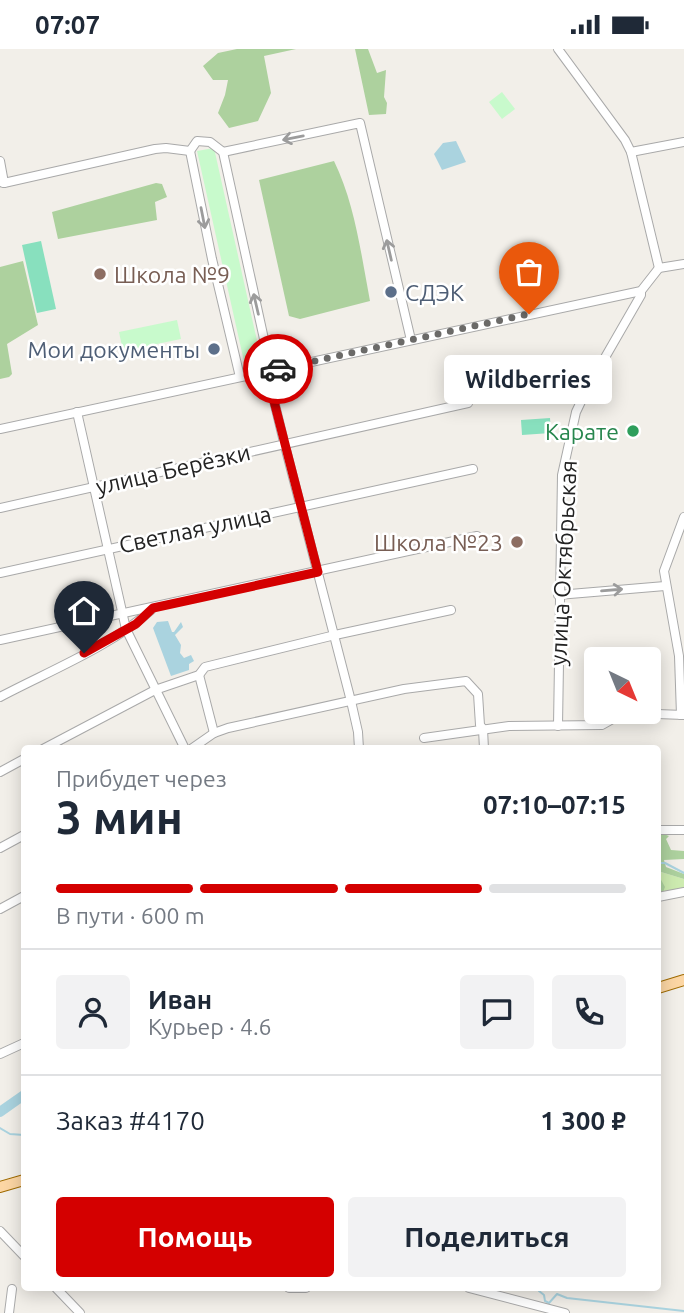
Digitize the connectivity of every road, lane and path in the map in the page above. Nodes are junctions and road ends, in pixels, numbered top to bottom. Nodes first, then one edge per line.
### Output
1 (558, 49) edge
2 (684, 142) edge
3 (190, 151) junction
4 (223, 152) junction
5 (631, 152) junction
6 (0, 161) edge
7 (2, 182) edge
8 (684, 264) edge
9 (660, 267) junction
10 (641, 291) junction
11 (411, 340) junction
12 (269, 371) junction
13 (240, 377) junction
14 (468, 403) dead end
15 (77, 412) junction
16 (0, 429) edge
17 (284, 442) junction
18 (472, 469) dead end
19 (95, 487) junction
20 (301, 506) junction
21 (0, 508) edge
22 (684, 517) edge
23 (477, 537) dead end
24 (109, 548) junction
25 (318, 572) junction
26 (0, 573) edge
27 (665, 586) junction
28 (558, 595) junction
29 (153, 608) junction
30 (451, 610) dead end
31 (123, 615) junction
32 (126, 629) junction
33 (674, 629) junction
34 (684, 629) edge
35 (335, 635) junction
36 (0, 640) edge
37 (199, 675) junction
38 (155, 689) junction
39 (0, 697) edge
40 (351, 701) junction
41 (683, 715) edge
42 (558, 726) junction
43 (483, 729) junction
44 (214, 733) junction
45 (424, 738) dead end
46 (50, 745) edge
47 (183, 745) edge
48 (197, 745) edge
49 (359, 745) edge
50 (484, 745) edge
51 (21, 761) edge
52 (0, 772) edge
53 (661, 830) edge
54 (684, 830) edge
55 (21, 837) edge
56 (0, 848) edge
57 (684, 892) edge
58 (661, 896) edge
59 (21, 898) edge
60 (0, 909) edge
61 (684, 980) edge
62 (661, 987) edge
63 (21, 1044) edge
64 (0, 1054) edge
65 (21, 1181) edge
66 (0, 1187) edge
67 (0, 1231) edge
68 (21, 1253) edge
69 (12, 1289) dead end
70 (59, 1291) edge
71 (481, 1291) edge
72 (9, 1313) edge
73 (80, 1313) edge
74 (565, 1313) edge

1 - 5 street
2 - 5 street
3 - 4 street
3 - 7 street
3 -> 13 street
11 -> 4 street
12 -> 4 street
5 - 9 street
6 - 7 street
8 - 9 street
9 - 10 street, улица Октябрьская
10 - 11 street
10 - 28 street, улица Октябрьская
11 - 12 street
12 - 13 street
12 - 17 street
13 - 15 street
14 - 17 street, улица Берёзки
15 - 16 street
15 - 19 street
17 - 19 street, улица Берёзки
17 - 20 street
18 - 20 street, Светлая улица
19 - 21 street, улица Берёзки
19 - 24 street
20 - 24 street, Светлая улица
20 - 25 street
22 - 27 street
23 - 25 street
24 - 26 street, Светлая улица
24 - 31 street
25 - 29 street
25 - 35 street
28 -> 27 street
27 - 33 street
28 - 42 street, улица Октябрьская
29 - 31 street
29 - 32 street
30 - 35 street
31 - 32 street
31 - 36 street
32 - 38 street
32 - 39 street
33 - 34 street
33 - 41 street
35 - 37 street
35 - 40 street
37 - 38 street
37 - 44 street
38 - 46 street
38 - 47 street
40 - 43 street
40 - 44 street
40 - 49 street
41 - 42 street
42 - 43 street
43 - 45 street
43 - 50 street
44 - 48 street
51 - 52 street
53 - 54 street
55 - 56 street
57 - 58 street
59 - 60 street
61 - 62 main road
63 - 64 street
65 - 66 main road
67 - 68 street
69 - 72 street
70 - 73 street
71 - 74 street

